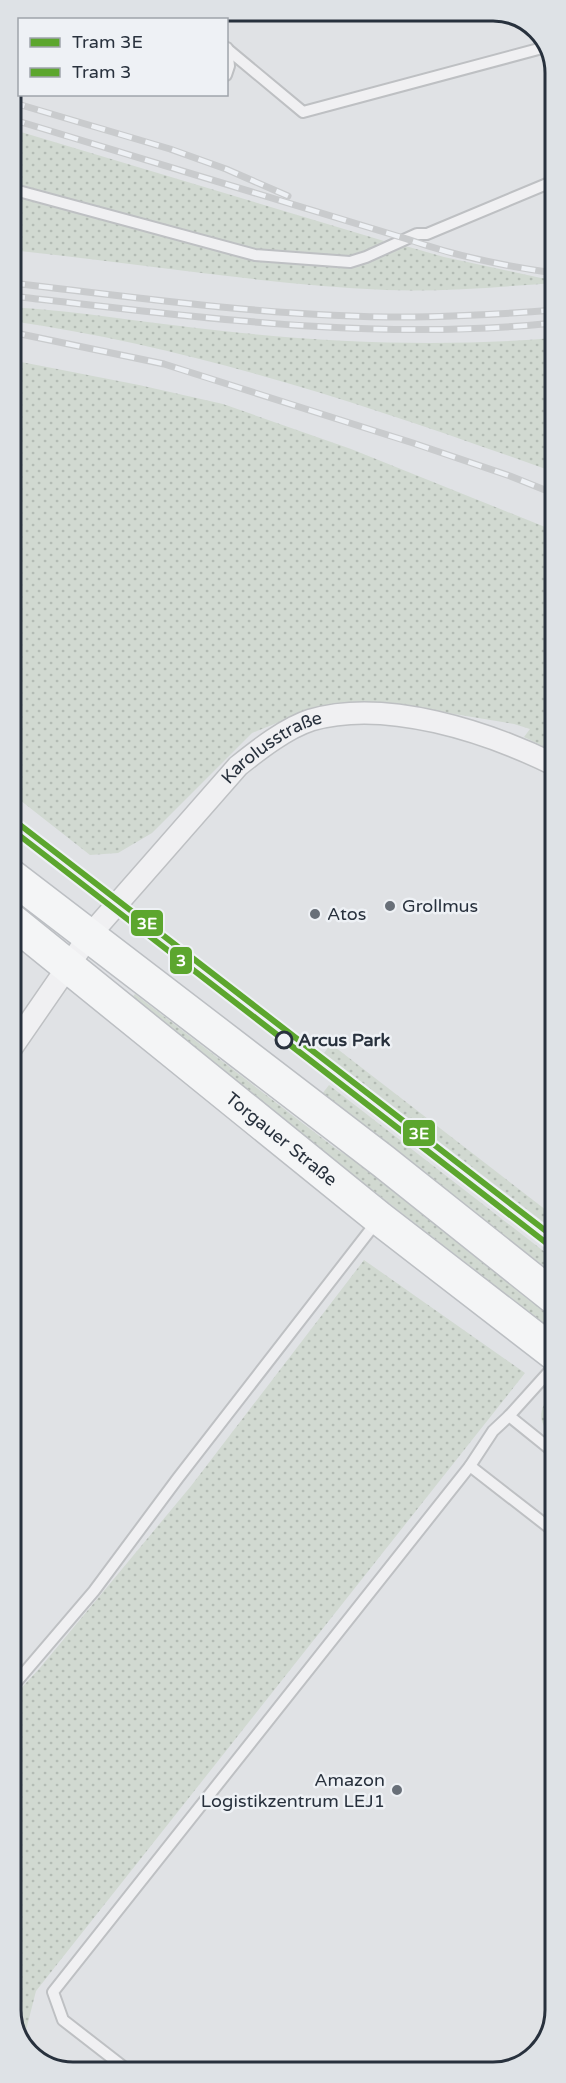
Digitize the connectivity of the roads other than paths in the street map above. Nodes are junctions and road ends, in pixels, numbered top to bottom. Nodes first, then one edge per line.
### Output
1 (539, 49) edge
2 (228, 50) edge
3 (545, 185) edge
4 (21, 192) edge
5 (545, 761) edge
6 (21, 884) edge
7 (21, 928) edge
8 (89, 936) junction
9 (68, 966) junction
10 (21, 1034) edge
11 (379, 1218) junction
12 (545, 1290) edge
13 (545, 1346) edge
14 (545, 1376) edge
15 (508, 1416) junction
16 (545, 1445) edge
17 (470, 1466) junction
18 (545, 1524) edge
19 (21, 1676) edge
20 (117, 2062) edge

1 - 2 lane
3 - 4 lane
5 - 8 street, Karolusstraße
6 - 8 main road
7 - 9 main road, Torgauer Straße
8 - 9 street, Karolusstraße
8 - 12 main road
9 - 10 street, Karolusstraße
9 - 11 main road, Torgauer Straße
11 - 13 main road, Torgauer Straße
11 - 19 lane
14 - 15 lane
15 - 16 lane
15 - 17 lane
17 - 18 lane
17 - 20 lane

